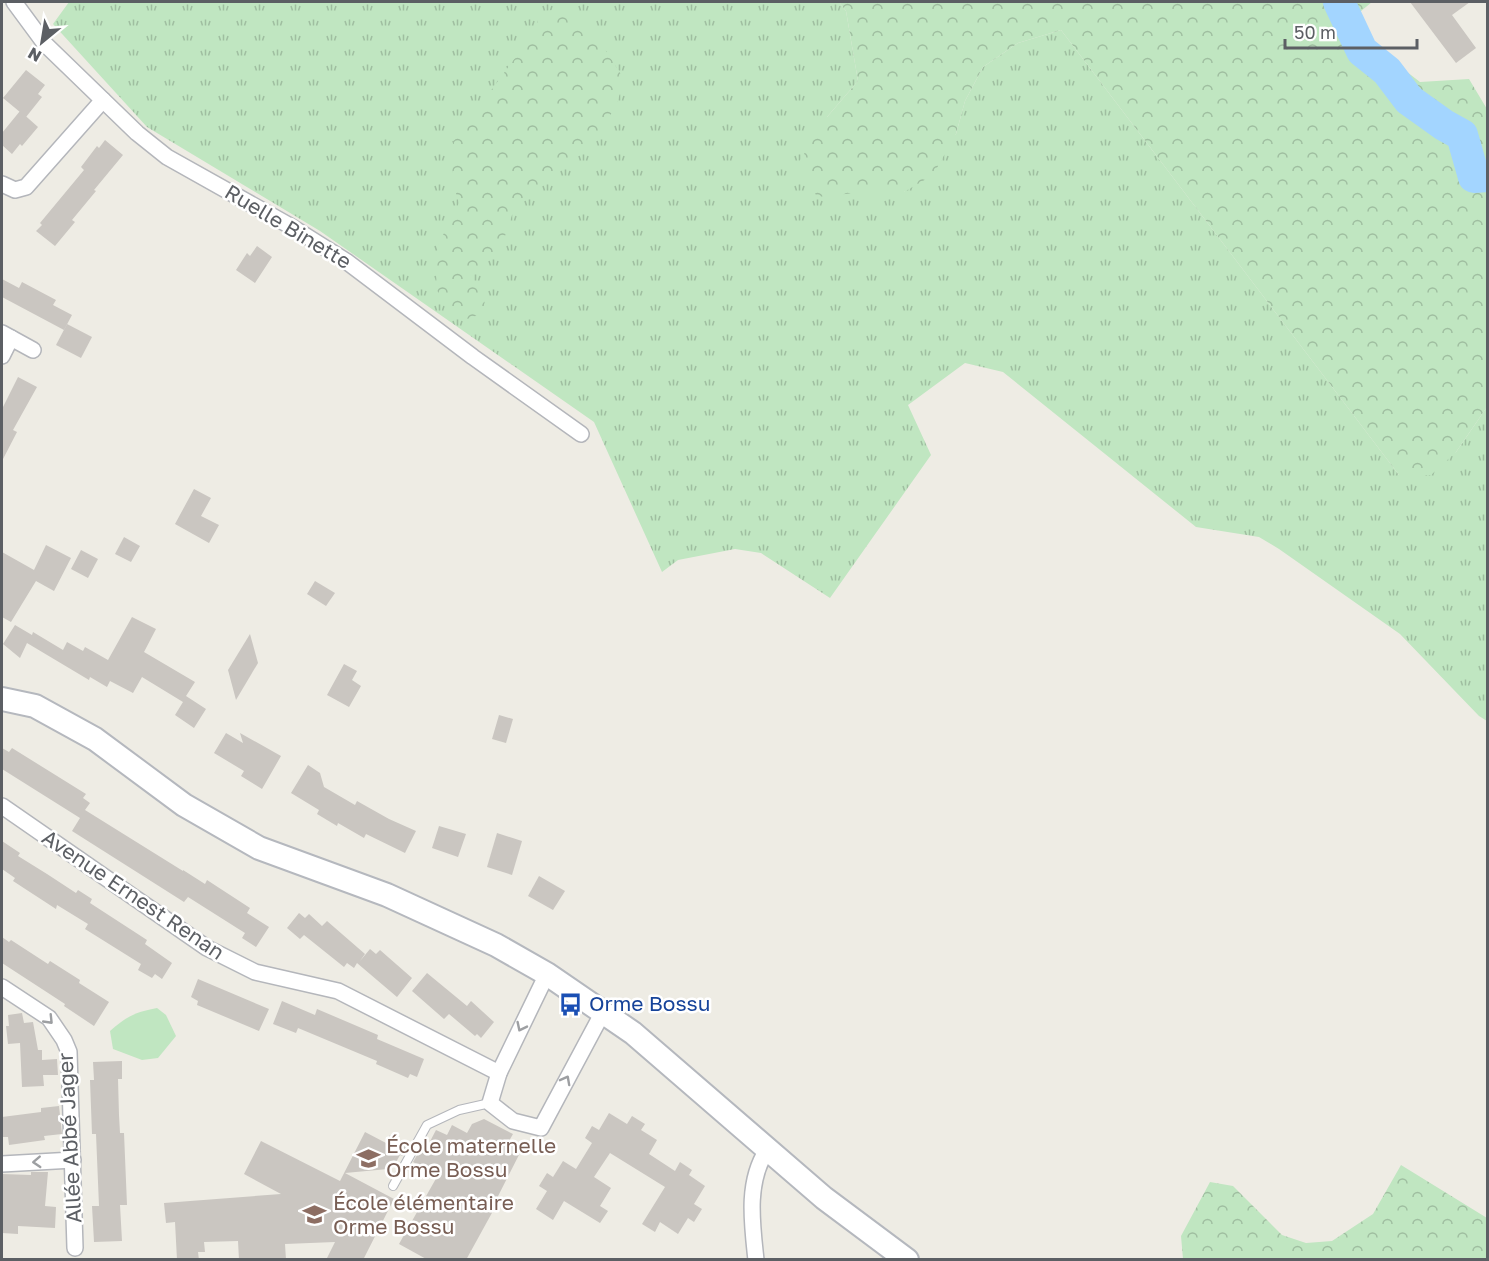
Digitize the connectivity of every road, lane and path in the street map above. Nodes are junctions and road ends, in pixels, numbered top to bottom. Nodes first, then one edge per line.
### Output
1 (14, 2) edge
2 (103, 100) junction
3 (2, 184) edge
4 (6, 335) edge
5 (33, 350) dead end
6 (2, 356) edge
7 (582, 434) dead end
8 (2, 699) edge
9 (2, 807) edge
10 (554, 979) junction
11 (2, 987) edge
12 (603, 1012) junction
13 (499, 1073) junction
14 (490, 1103) junction
15 (767, 1150) junction
16 (73, 1160) junction
17 (2, 1164) edge
18 (393, 1186) dead end
19 (75, 1248) dead end
20 (756, 1260) edge
21 (907, 1260) edge

1 - 2 street, Ruelle Binette
2 - 3 street
2 - 7 street, Ruelle Binette
4 - 5 street
4 - 6 street
8 - 10 main road
9 - 13 street, Avenue Ernest Renan
10 - 12 main road
10 -> 13 street
11 -> 16 street, Allée Abbé Jager
14 -> 12 street
12 - 15 main road
13 - 14 street
14 - 18 lane
15 - 20 street
15 - 21 main road
16 -> 17 street
16 - 19 street, Allée Abbé Jager

